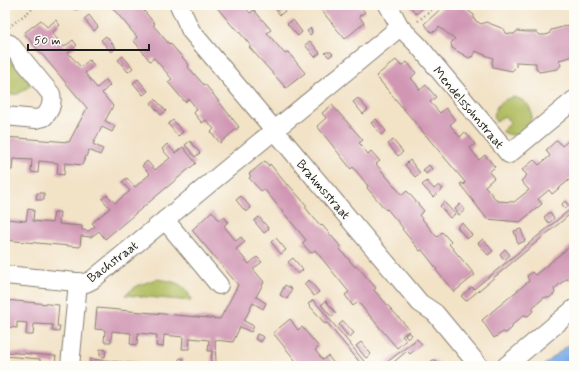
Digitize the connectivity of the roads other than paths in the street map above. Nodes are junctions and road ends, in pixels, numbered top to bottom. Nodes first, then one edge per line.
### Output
1 (178, 5) edge
2 (388, 5) edge
3 (403, 30) junction
4 (6, 38) edge
5 (574, 100) edge
6 (5, 116) edge
7 (275, 131) junction
8 (165, 220) junction
9 (5, 275) edge
10 (78, 282) junction
11 (219, 285) dead end
12 (574, 309) edge
13 (70, 366) edge
14 (479, 366) edge
15 (506, 366) edge

1 - 7 street, Brahmsstraat
2 - 3 street, Mendelssohnstraat
3 - 5 street, Mendelssohnstraat
3 - 7 street
4 - 6 street
7 - 8 street, Bachstraat
7 - 14 street, Brahmsstraat
8 - 10 street, Bachstraat
8 - 11 street
9 - 10 street, Bachstraat
10 - 13 street
12 - 15 street

